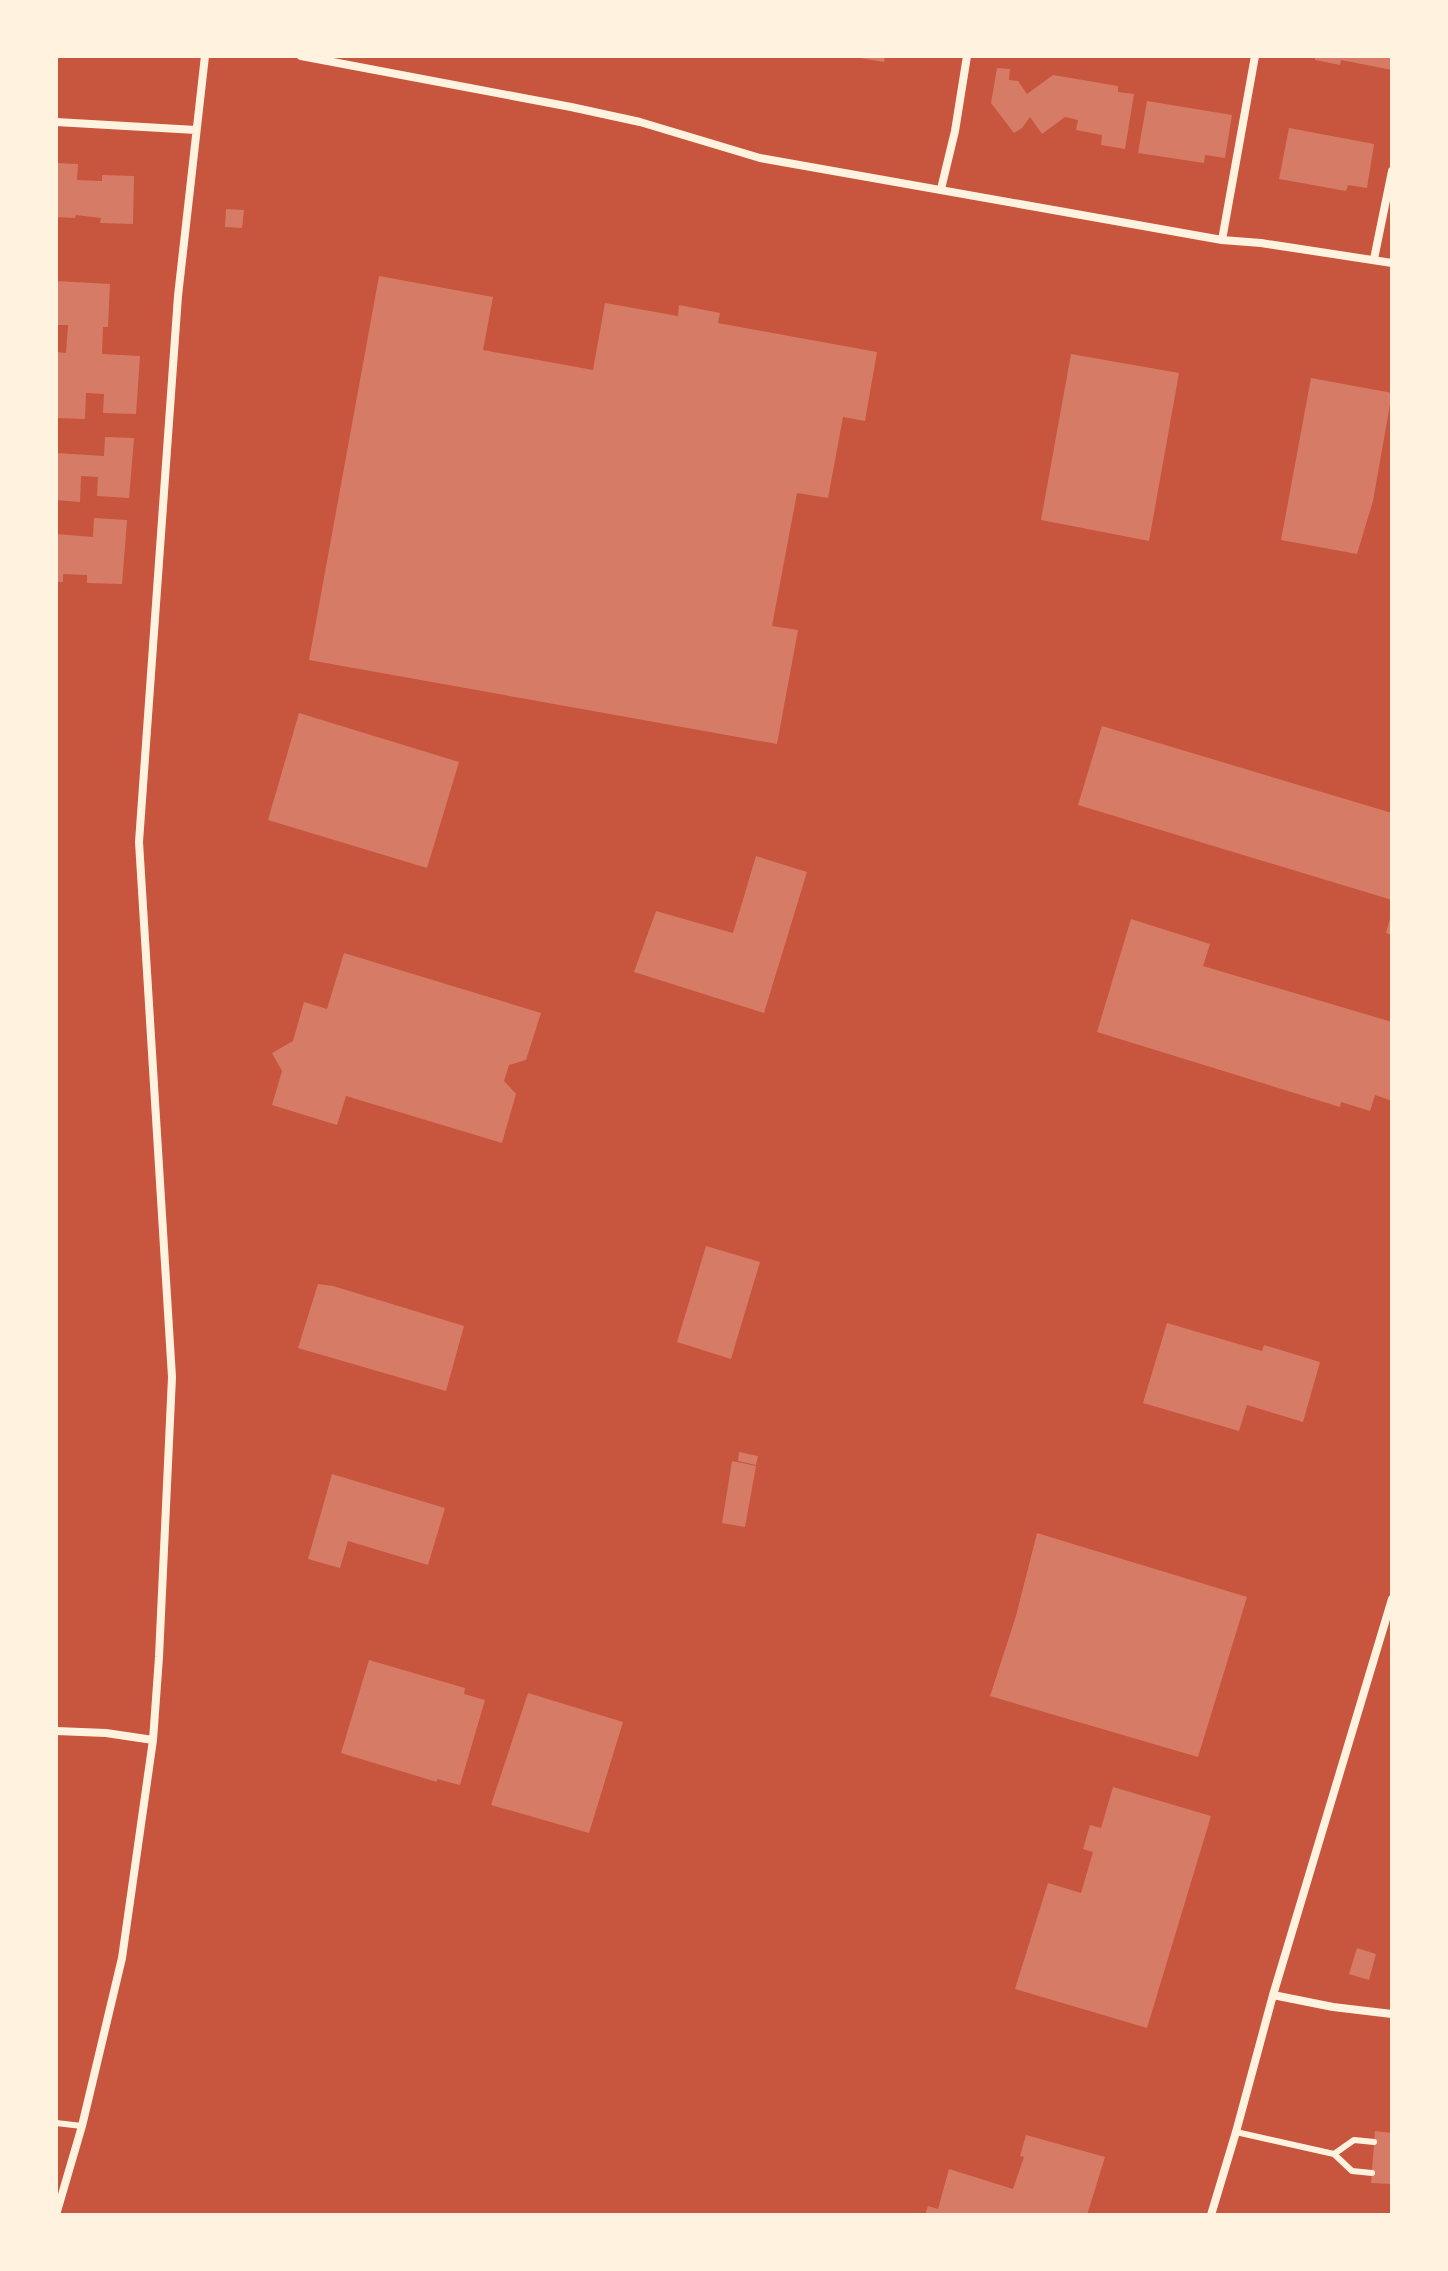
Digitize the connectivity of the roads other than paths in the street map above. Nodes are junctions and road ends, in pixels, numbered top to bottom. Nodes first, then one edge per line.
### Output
1 (205, 56) edge
2 (301, 56) edge
3 (967, 56) edge
4 (1255, 56) edge
5 (56, 122) edge
6 (196, 130) junction
7 (1392, 171) edge
8 (941, 189) junction
9 (1222, 240) junction
10 (1374, 259) junction
11 (1392, 263) edge
12 (1392, 1599) edge
13 (56, 1731) edge
14 (153, 1740) junction
15 (1273, 1995) junction
16 (1392, 2014) edge
17 (56, 2123) edge
18 (82, 2126) junction
19 (1236, 2132) junction
20 (1374, 2142) dead end
21 (1334, 2154) junction
22 (1372, 2173) dead end
23 (56, 2215) edge
24 (1211, 2215) edge

1 - 6 street
2 - 8 street
3 - 8 street
4 - 9 street
5 - 6 street
6 - 14 street
7 - 10 street
8 - 9 street
9 - 10 street
10 - 11 street
12 - 15 street
13 - 14 street
14 - 18 street
15 - 16 street
15 - 19 street
17 - 18 lane
18 - 23 street
19 - 21 lane
19 - 24 street
20 - 21 lane
21 - 22 lane

